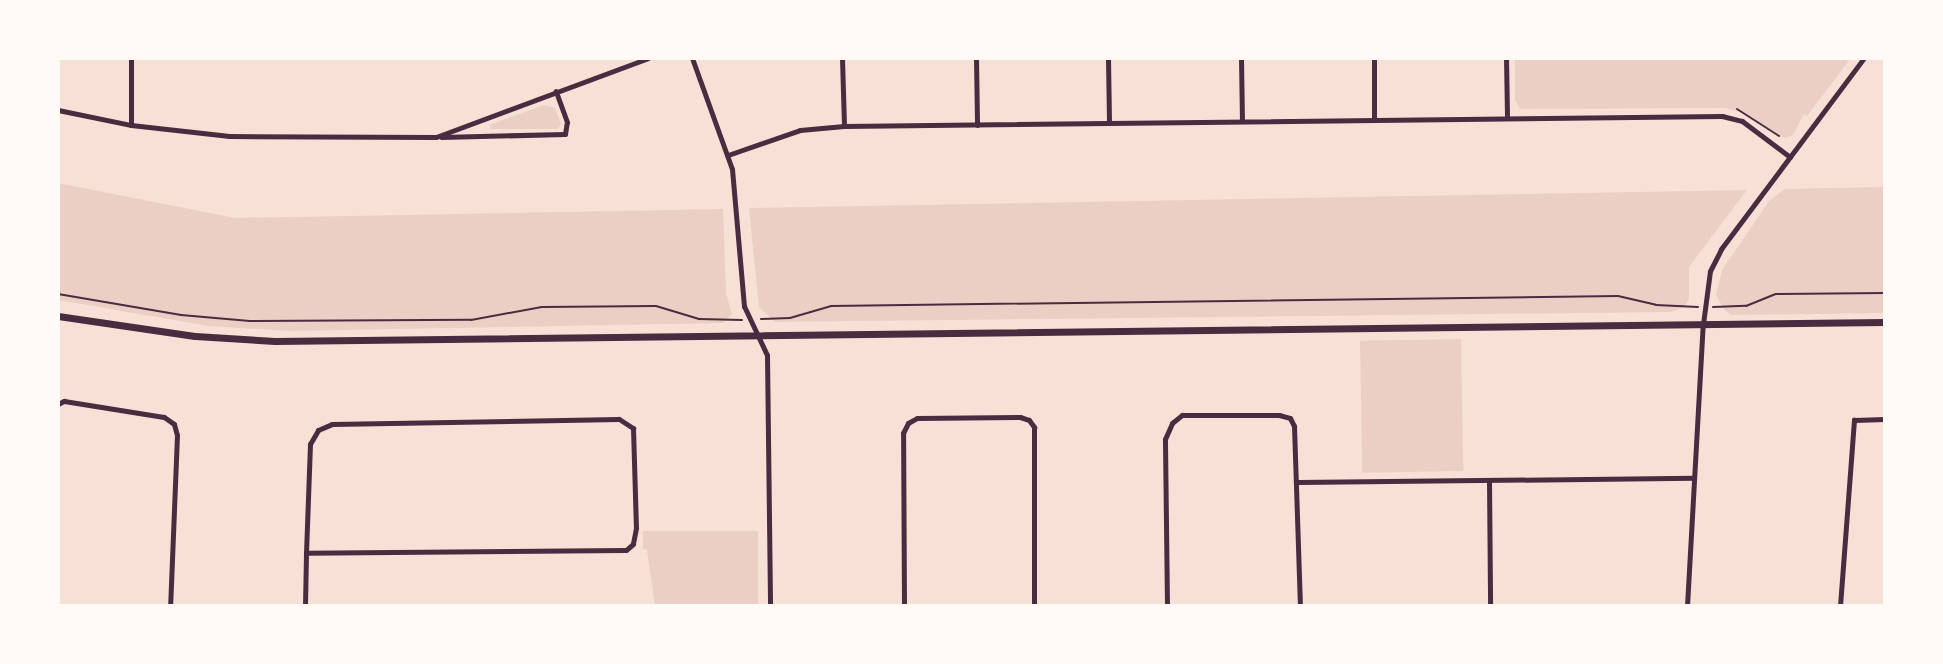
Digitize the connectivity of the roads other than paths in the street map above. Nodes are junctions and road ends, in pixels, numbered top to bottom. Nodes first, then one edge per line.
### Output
1 (131, 58) edge
2 (648, 58) edge
3 (692, 58) edge
4 (842, 58) edge
5 (976, 58) edge
6 (1108, 58) edge
7 (1241, 58) edge
8 (1374, 58) edge
9 (1506, 58) edge
10 (1864, 58) edge
11 (556, 91) junction
12 (58, 110) edge
13 (1507, 118) junction
14 (1374, 119) junction
15 (1242, 121) junction
16 (1109, 123) junction
17 (131, 125) junction
18 (977, 125) junction
19 (844, 126) junction
20 (436, 137) junction
21 (728, 155) junction
22 (1790, 157) junction
23 (58, 316) edge
24 (1885, 322) edge
25 (1703, 324) junction
26 (756, 336) junction
27 (58, 404) edge
28 (1885, 419) edge
29 (1694, 478) junction
30 (1489, 480) junction
31 (1298, 482) junction
32 (306, 553) junction
33 (170, 606) edge
34 (305, 606) edge
35 (770, 606) edge
36 (904, 606) edge
37 (1034, 606) edge
38 (1167, 606) edge
39 (1300, 606) edge
40 (1490, 606) edge
41 (1687, 606) edge
42 (1840, 606) edge

1 - 17 street
2 - 11 street
3 - 21 street
4 - 19 street
5 - 18 street
6 - 16 street
7 - 15 street
8 - 14 street
9 - 13 street
10 - 22 street
11 - 20 street
11 - 20 street
12 - 17 street
13 - 14 street
13 - 22 street
14 - 15 street
15 - 16 street
16 - 18 street
17 - 20 street
18 - 19 street
19 - 21 street
21 - 26 street
22 - 25 street
23 - 26 street
24 - 25 street
25 - 26 street
25 - 29 street
26 - 35 street
27 - 33 street
28 - 42 street
29 - 30 street
29 - 41 street
30 - 31 street
30 - 40 street
31 - 38 street
31 - 39 street
32 - 32 street
32 - 34 street
36 - 37 street

